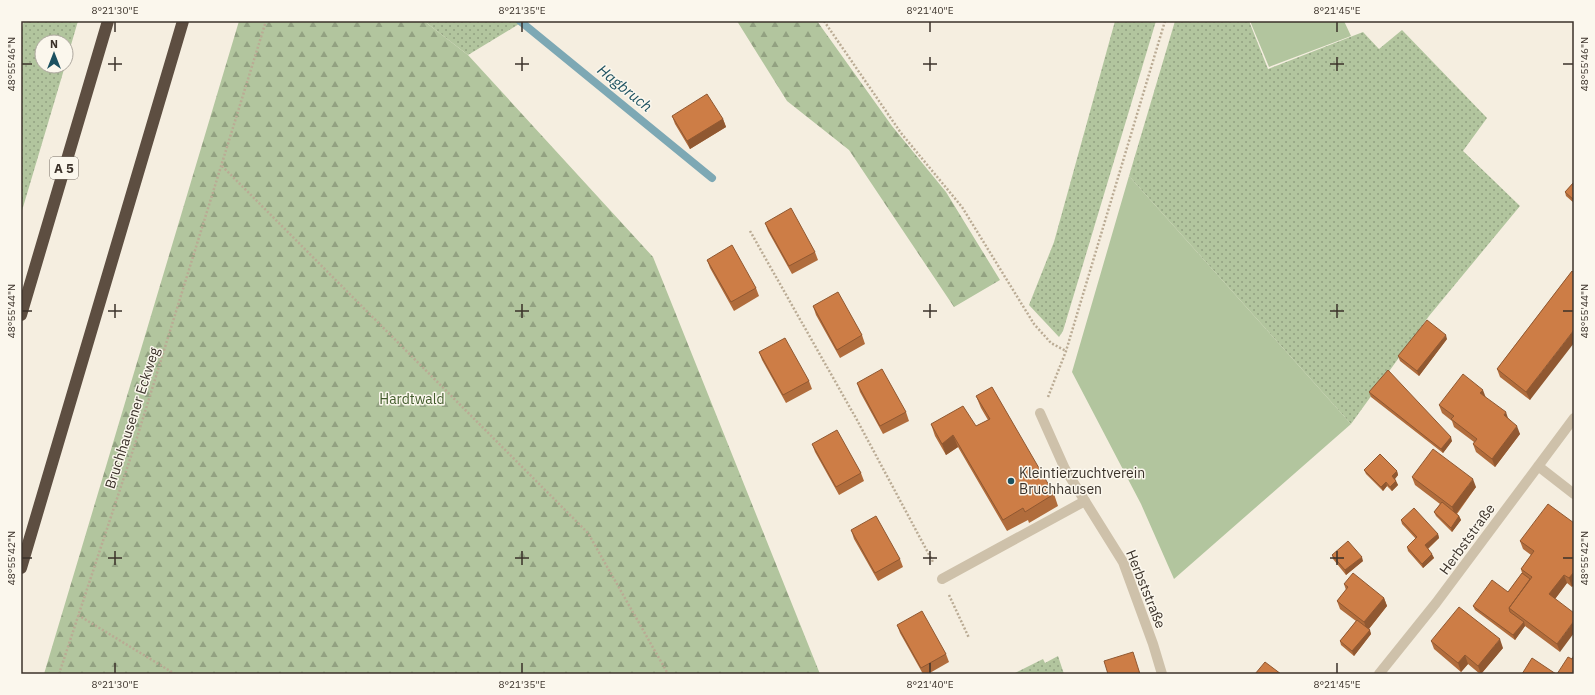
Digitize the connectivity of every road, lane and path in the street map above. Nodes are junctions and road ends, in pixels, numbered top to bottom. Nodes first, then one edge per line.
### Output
1 (108, 21) edge
2 (183, 21) edge
3 (266, 21) edge
4 (824, 21) edge
5 (1165, 21) edge
6 (222, 166) junction
7 (750, 231) dead end
8 (21, 315) edge
9 (1066, 351) junction
10 (1040, 413) joint
11 (1574, 418) edge
12 (1538, 466) junction
13 (1574, 494) edge
14 (1085, 501) junction
15 (21, 568) edge
16 (942, 579) junction
17 (78, 615) junction
18 (969, 638) dead end
19 (59, 674) edge
20 (175, 674) edge
21 (668, 674) edge
22 (1162, 674) edge
23 (1379, 674) edge

1 - 8 highway, A 5
2 - 15 highway
3 - 6 path, Bruchhausener Eckweg
4 - 9 path
5 - 9 path
6 - 17 path, Bruchhausener Eckweg
6 - 21 path
7 - 16 path
9 - 10 path
10 - 14 street, Herbststraße
11 - 12 street, Herbststraße
12 - 13 street
12 - 23 street, Herbststraße
14 - 16 street
14 - 22 street, Herbststraße
16 - 18 path
17 - 19 path, Bruchhausener Eckweg
17 - 20 path

